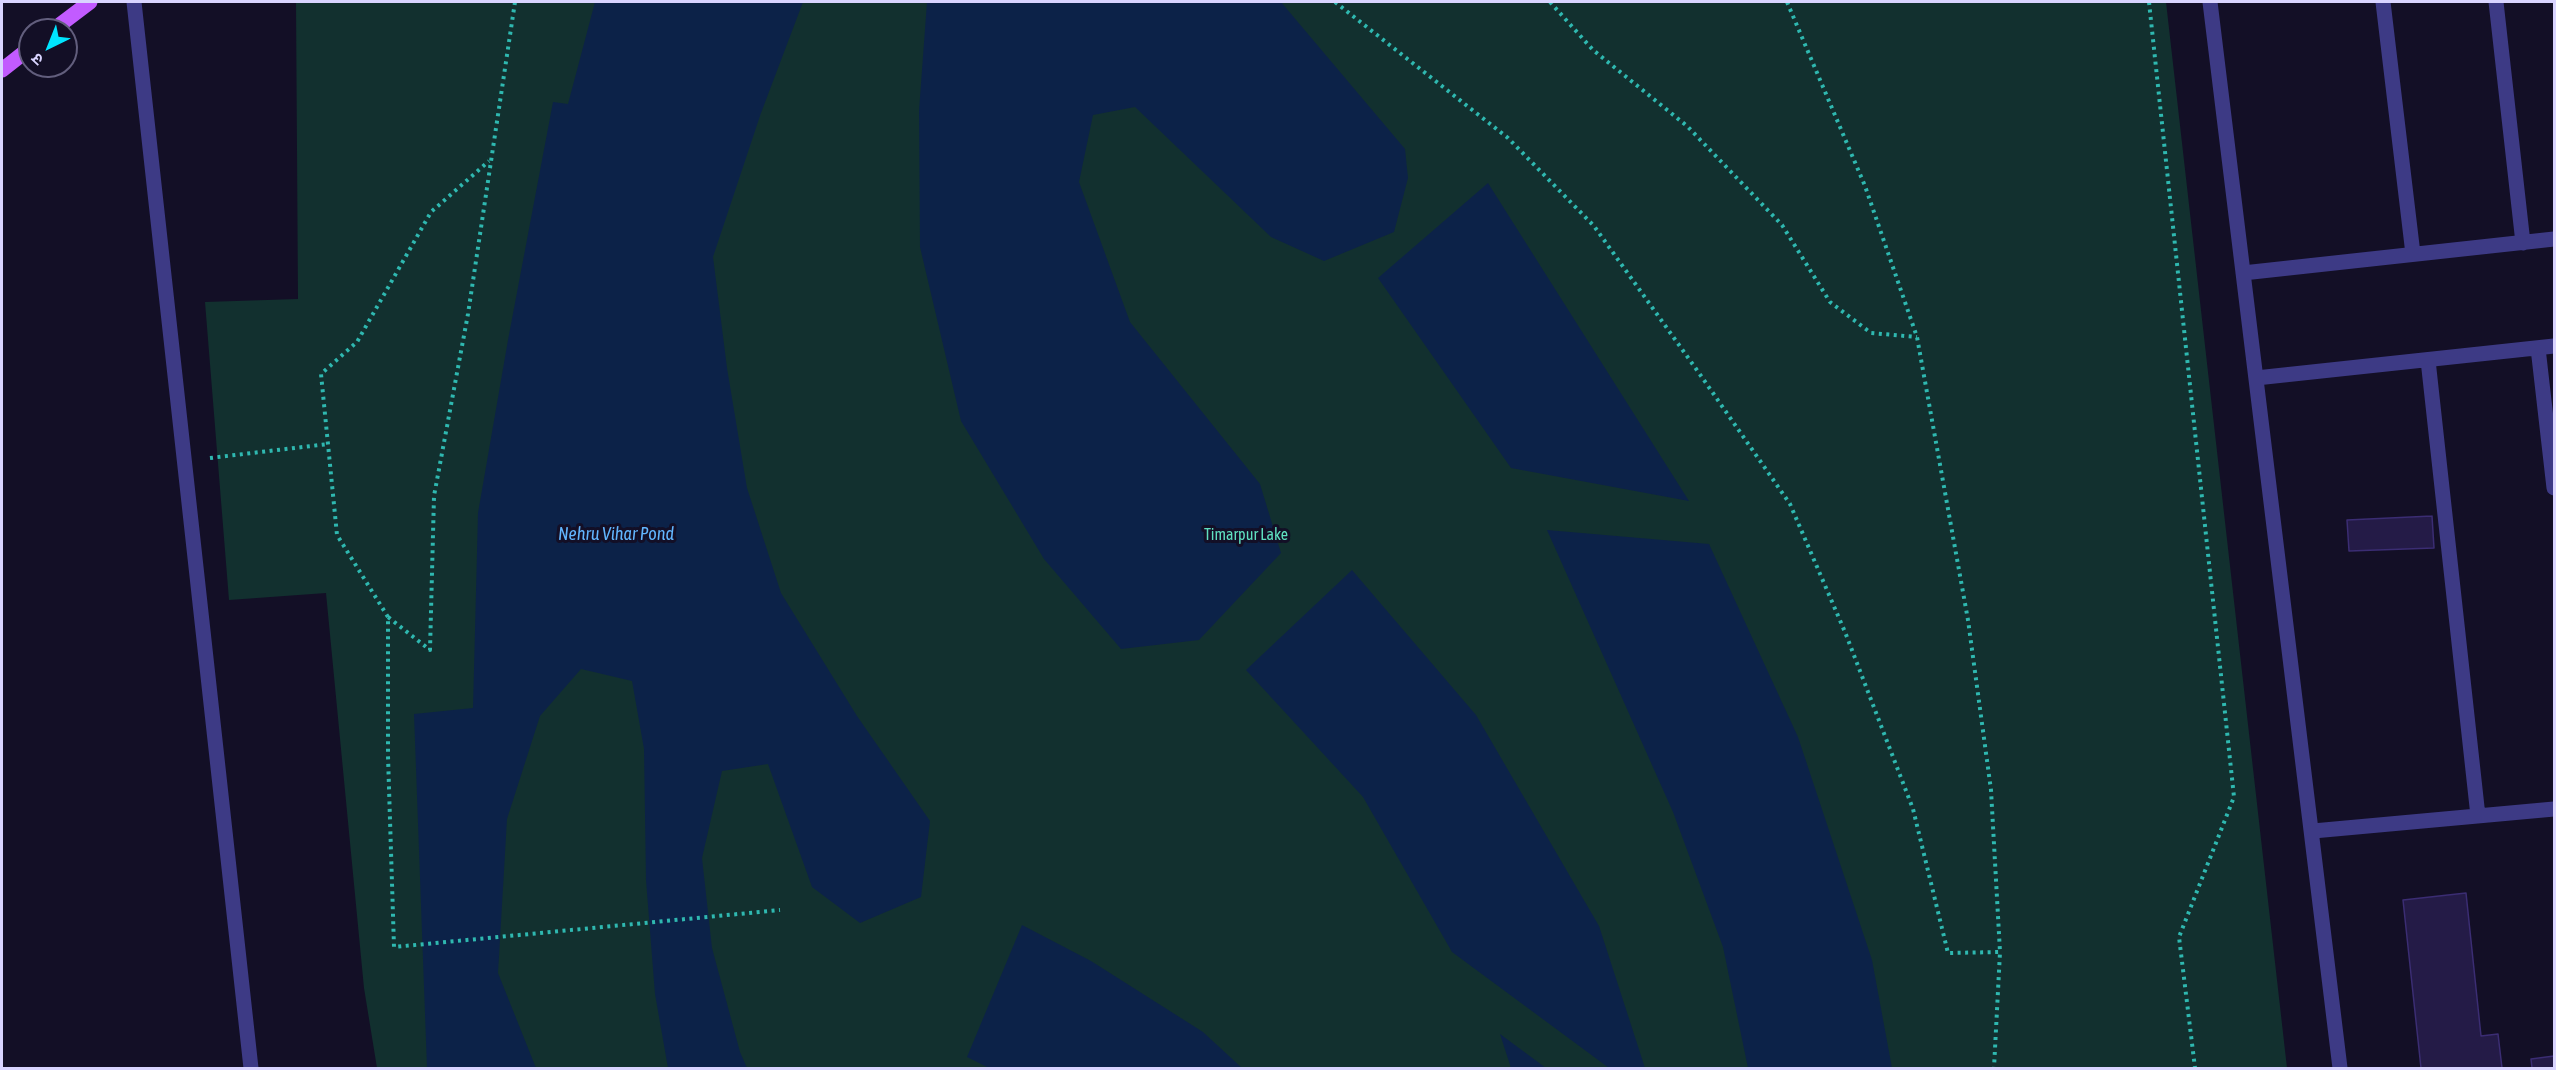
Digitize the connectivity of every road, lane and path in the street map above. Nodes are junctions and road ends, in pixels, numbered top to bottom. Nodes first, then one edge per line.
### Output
1 (90, 2) edge
2 (134, 2) edge
3 (515, 2) edge
4 (1335, 2) edge
5 (1550, 2) edge
6 (1787, 2) edge
7 (2149, 2) edge
8 (2210, 2) edge
9 (2383, 2) edge
10 (2496, 2) edge
11 (69, 18) edge
12 (18, 57) edge
13 (2, 70) edge
14 (490, 161) junction
15 (2554, 239) edge
16 (2523, 243) junction
17 (2413, 254) junction
18 (2243, 273) junction
19 (1917, 337) junction
20 (2554, 346) edge
21 (2538, 348) junction
22 (2428, 360) junction
23 (2256, 378) junction
24 (328, 444) junction
25 (184, 461) junction
26 (2554, 488) edge
27 (388, 617) junction
28 (2554, 809) edge
29 (2478, 816) junction
30 (2313, 831) junction
31 (780, 910) dead end
32 (2000, 952) junction
33 (251, 1068) edge
34 (1994, 1068) edge
35 (2195, 1068) edge
36 (2340, 1068) edge

1 - 11 main road
2 - 25 street
3 - 14 path
4 - 32 path
5 - 19 path
6 - 19 path
7 - 35 path
8 - 18 street
9 - 17 street
10 - 16 street
12 - 13 main road
14 - 24 path
14 - 27 path
15 - 16 street
16 - 17 street
17 - 18 street
18 - 23 street
19 - 32 path
20 - 21 street
21 - 22 street
21 - 26 street
22 - 23 street
22 - 29 street
23 - 30 street
24 - 25 path
24 - 27 path
25 - 33 street
27 - 31 path
28 - 29 street
29 - 30 street
30 - 36 street
32 - 34 path

